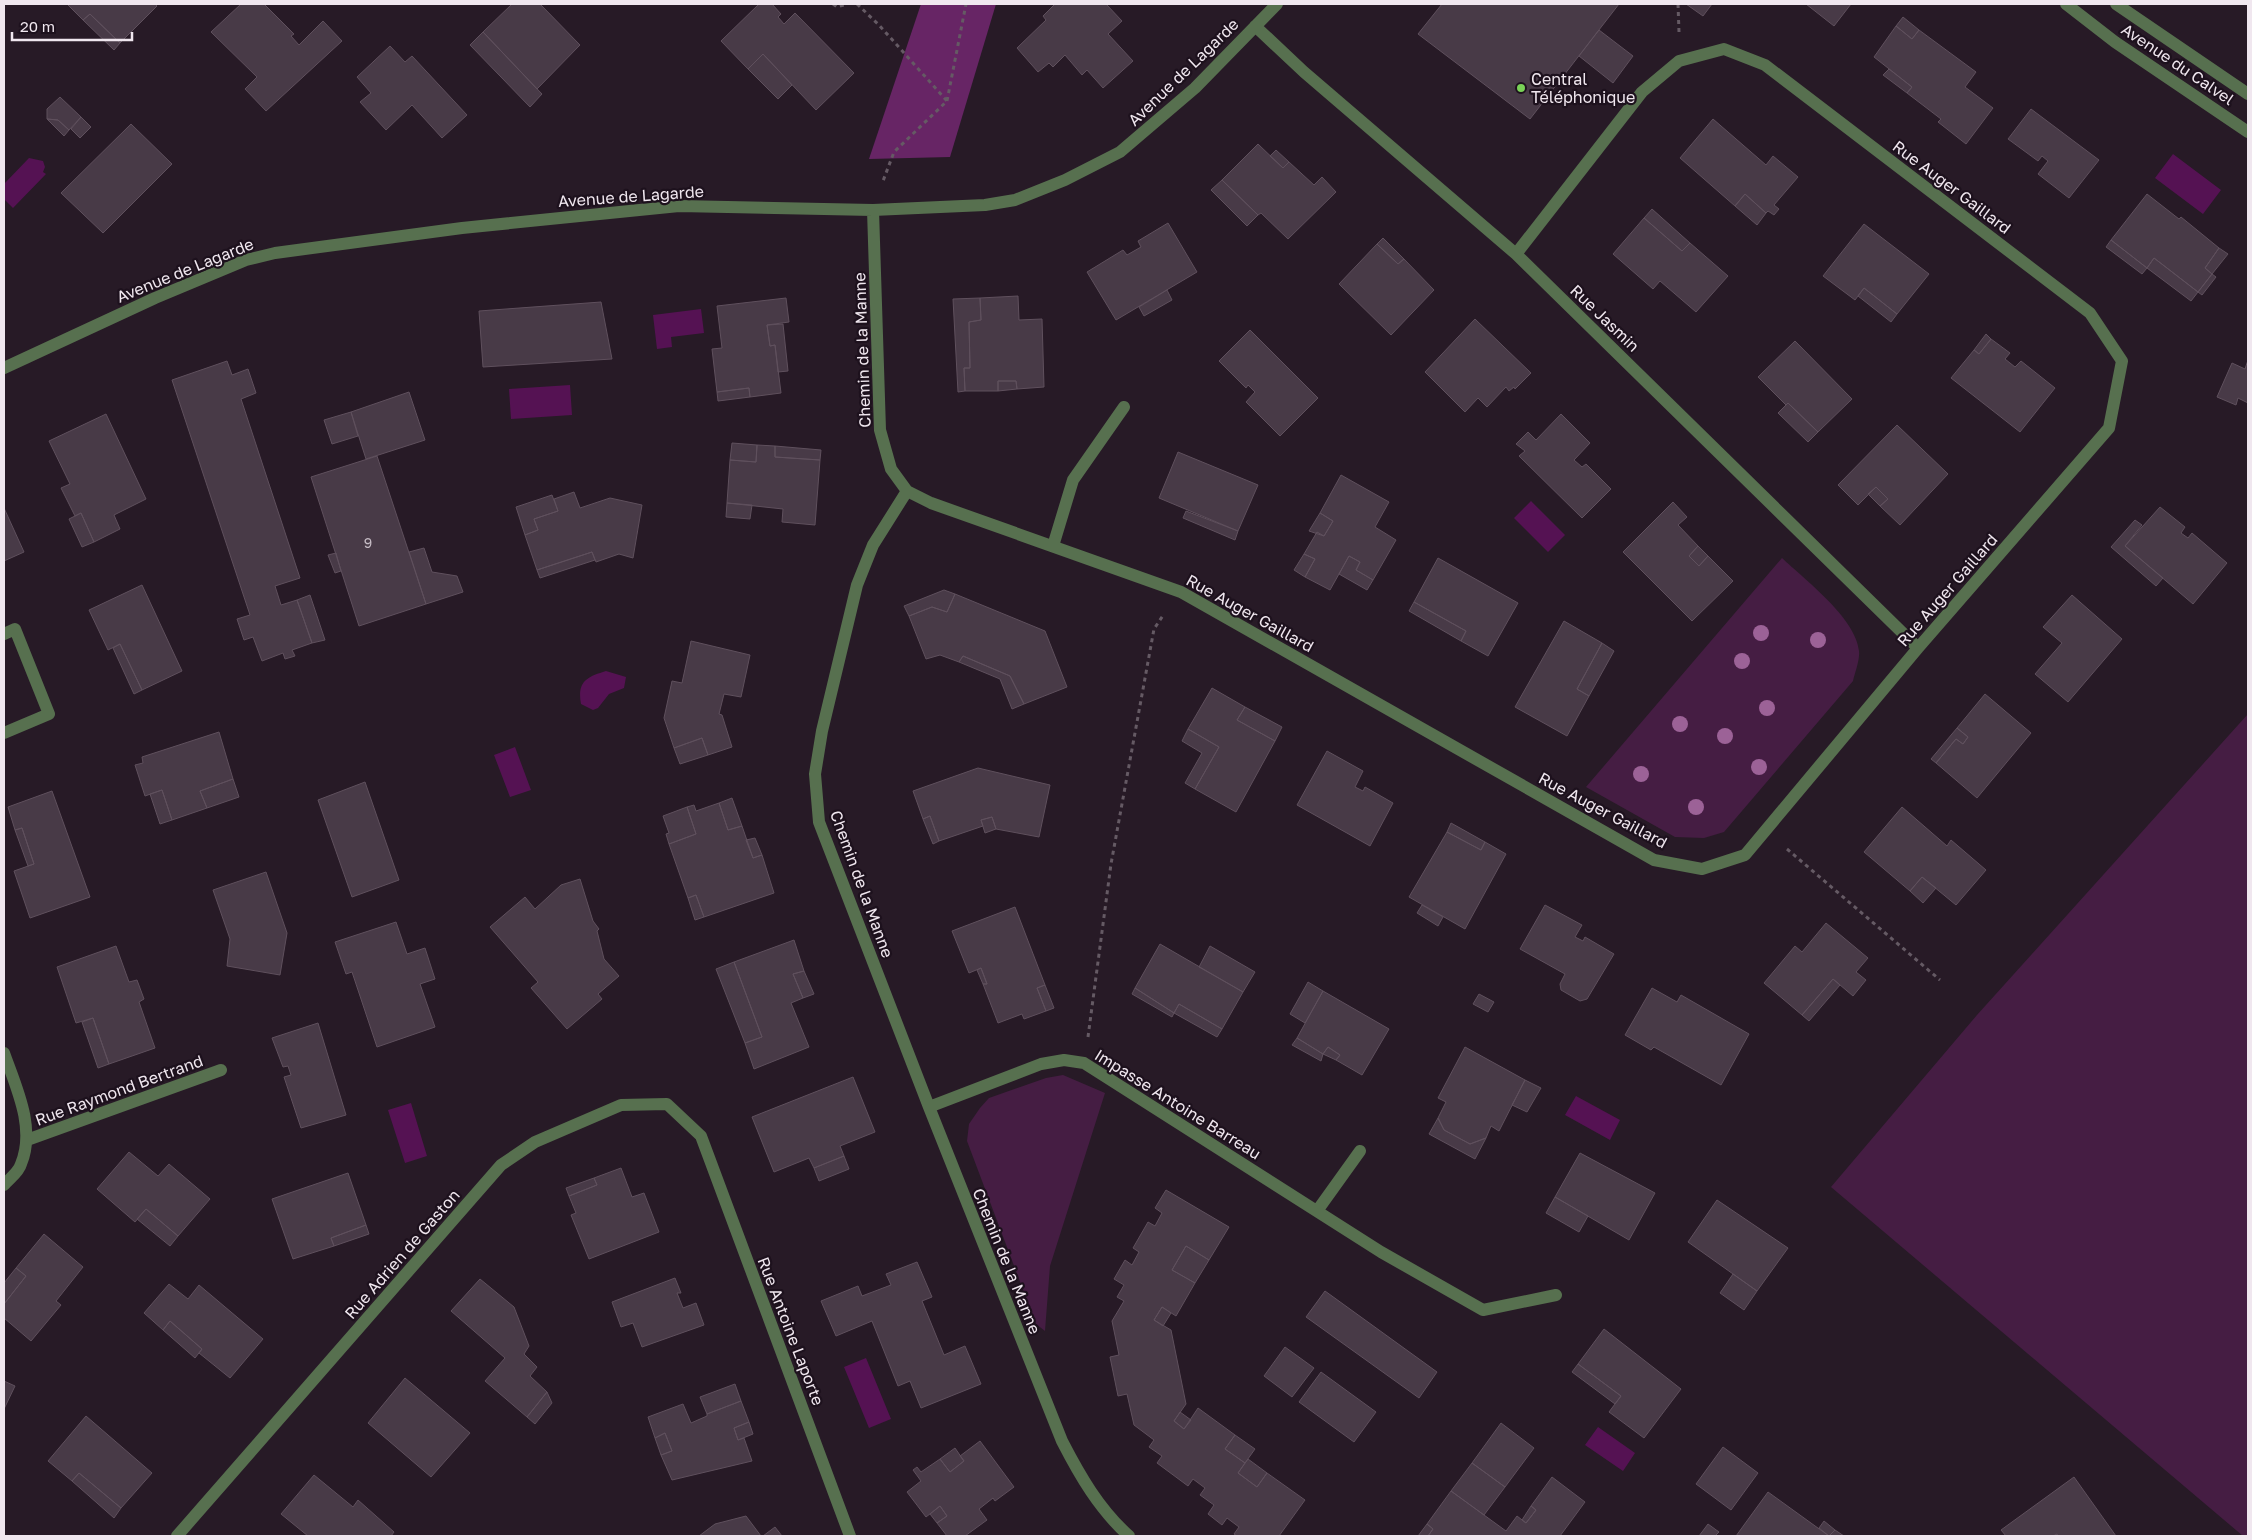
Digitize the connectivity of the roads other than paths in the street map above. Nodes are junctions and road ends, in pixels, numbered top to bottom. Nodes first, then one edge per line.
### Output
1 (1277, 4) edge
2 (2066, 4) edge
3 (2116, 4) edge
4 (1255, 26) junction
5 (2248, 94) edge
6 (2248, 132) edge
7 (873, 210) junction
8 (1516, 254) junction
9 (4, 368) edge
10 (1124, 407) dead end
11 (907, 491) junction
12 (1053, 546) junction
13 (4, 634) edge
14 (1918, 648) junction
15 (4, 733) edge
16 (4, 1053) edge
17 (221, 1070) dead end
18 (929, 1107) junction
19 (701, 1136) joint
20 (27, 1140) junction
21 (1360, 1150) dead end
22 (4, 1185) edge
23 (1317, 1211) junction
24 (1556, 1295) dead end
25 (177, 1536) edge
26 (850, 1536) edge
27 (1129, 1536) edge

1 - 4 street, Avenue de Lagarde
2 - 6 street, Avenue du Calvel
3 - 5 street, Avenue du Calvel
4 - 7 street, Avenue de Lagarde
4 - 8 street, Rue Jasmin
7 - 9 street, Avenue de Lagarde
7 - 11 street, Chemin de la Manne
8 - 14 street, Rue Jasmin
8 - 14 street, Rue Auger Gaillard
10 - 12 street
11 - 12 street, Rue Auger Gaillard
11 - 18 street, Chemin de la Manne
12 - 14 street, Rue Auger Gaillard
13 - 15 street
16 - 20 street, Rue Raymond Bertrand
17 - 20 street, Rue Raymond Bertrand
18 - 23 street, Impasse Antoine Barreau
18 - 27 street, Chemin de la Manne
19 - 25 street, Rue Adrien de Gaston
19 - 26 street, Rue Antoine Laporte
20 - 22 street, Rue Raymond Bertrand
21 - 23 street
23 - 24 street, Impasse Antoine Barreau

